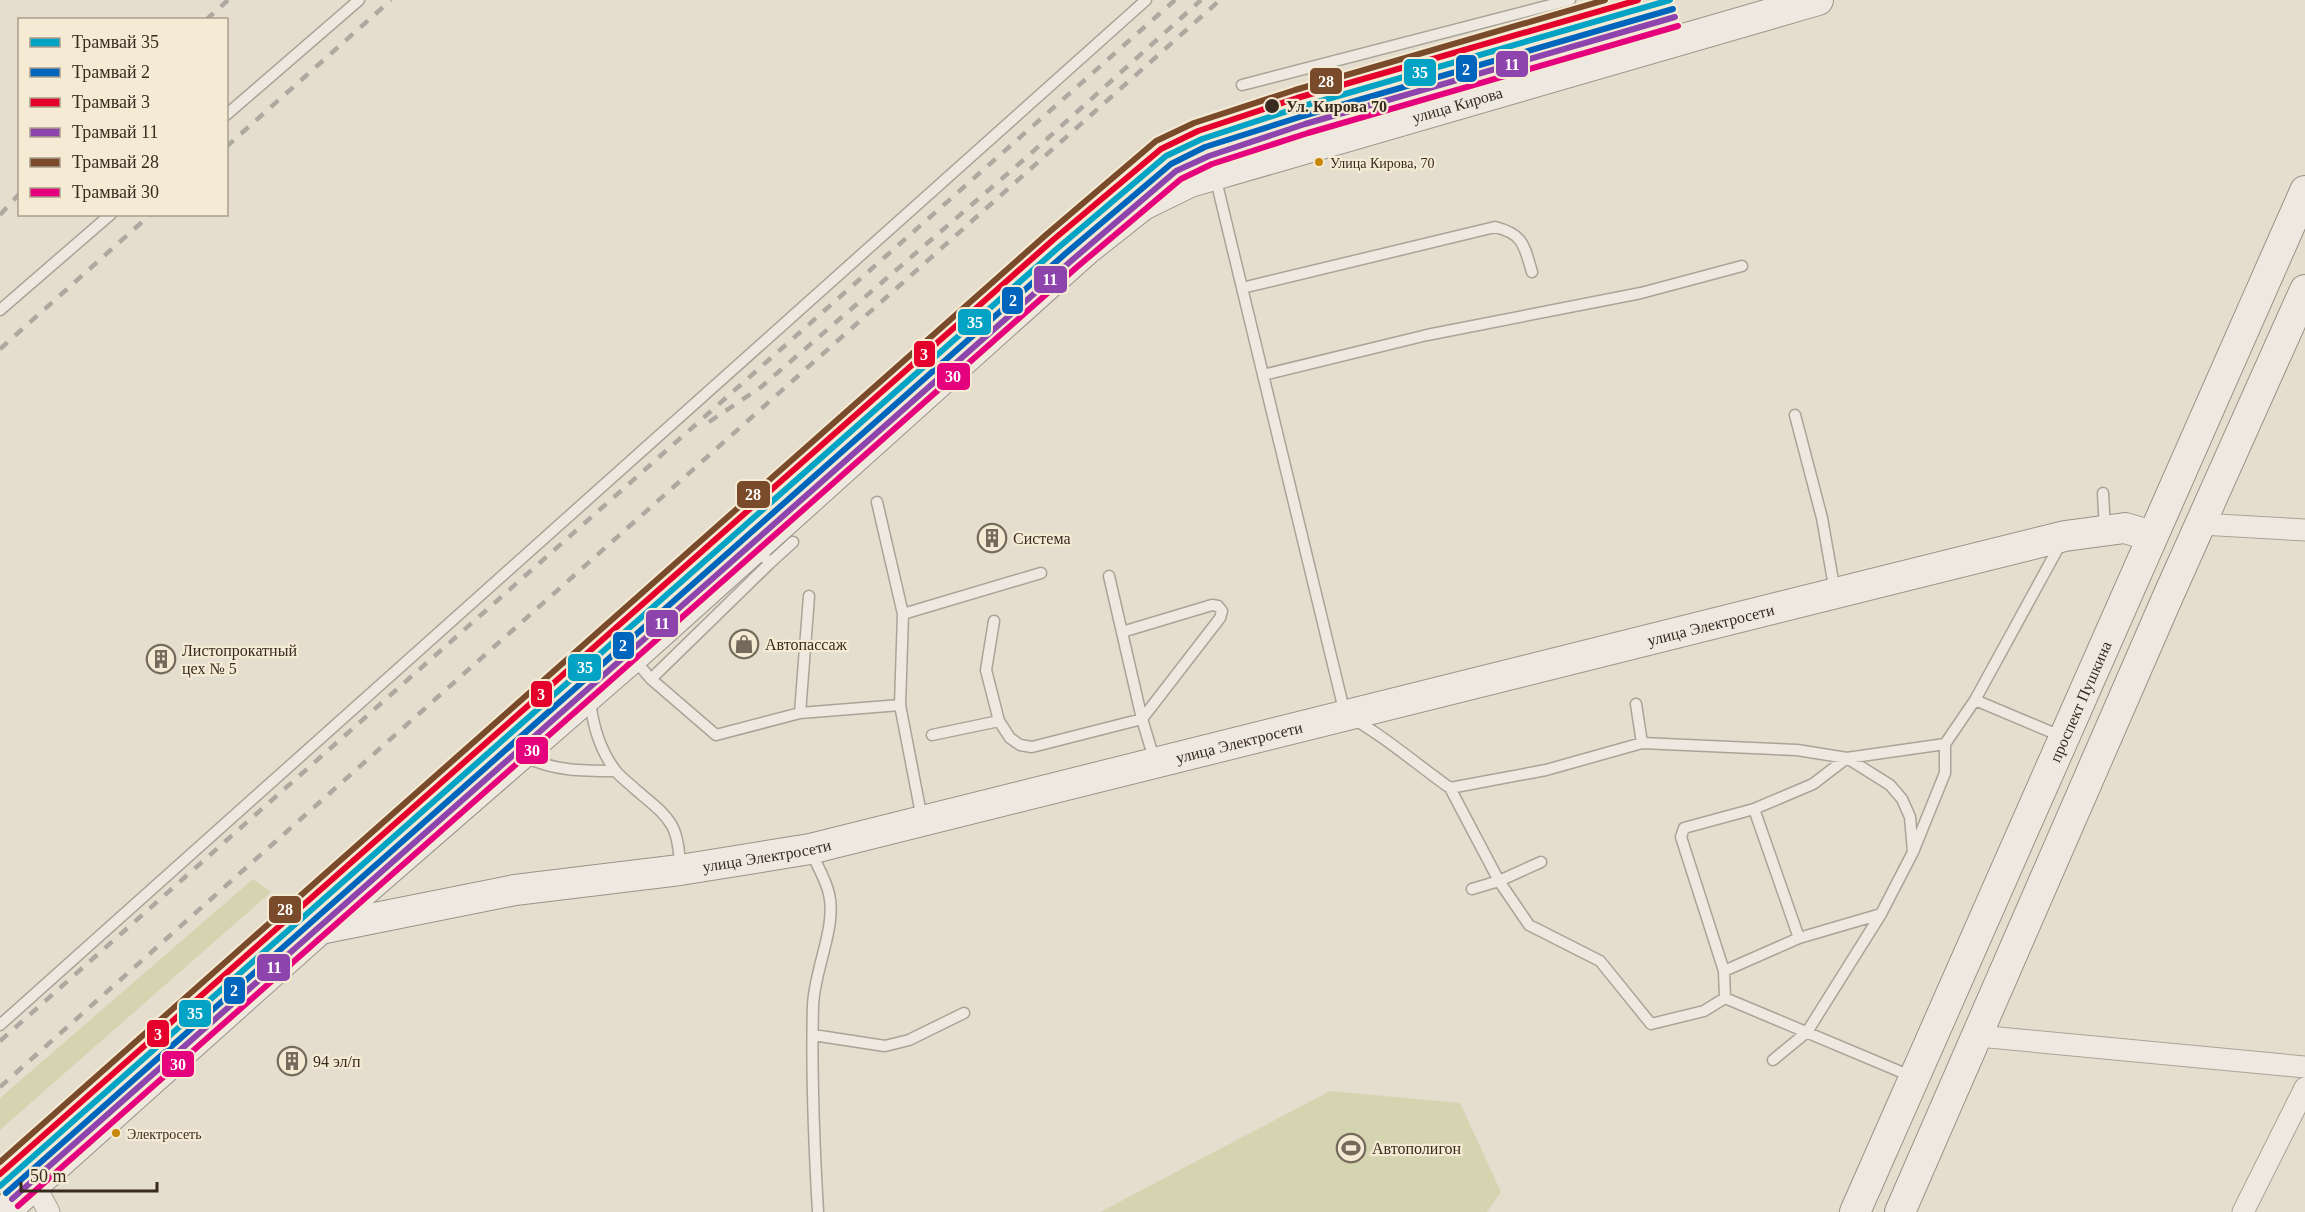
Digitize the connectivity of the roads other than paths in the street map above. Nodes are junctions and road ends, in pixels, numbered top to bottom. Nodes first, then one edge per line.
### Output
1 (358, 0) edge
2 (1146, 0) edge
3 (1570, 0) edge
4 (1818, 0) edge
5 (1242, 85) dead end
6 (228, 113) edge
7 (1215, 175) junction
8 (2305, 191) edge
9 (109, 216) edge
10 (1742, 266) dead end
11 (1532, 272) dead end
12 (1242, 288) junction
13 (2305, 290) edge
14 (0, 310) edge
15 (1263, 375) junction
16 (1795, 415) dead end
17 (2103, 493) dead end
18 (877, 502) dead end
19 (2201, 524) junction
20 (2105, 530) junction
21 (2305, 530) edge
22 (2065, 536) junction
23 (2152, 536) junction
24 (793, 542) dead end
25 (762, 555) junction
26 (1041, 573) dead end
27 (1109, 576) dead end
28 (1835, 593) junction
29 (809, 597) dead end
30 (903, 614) junction
31 (994, 621) dead end
32 (1122, 632) junction
33 (642, 668) junction
34 (589, 695) junction
35 (1975, 700) junction
36 (900, 705) junction
37 (1636, 705) dead end
38 (800, 713) junction
39 (1345, 714) junction
40 (1142, 719) junction
41 (999, 721) junction
42 (932, 735) dead end
43 (2065, 738) junction
44 (1642, 743) junction
45 (1945, 744) junction
46 (520, 755) junction
47 (1846, 758) junction
48 (1158, 766) junction
49 (615, 771) junction
50 (1450, 788) junction
51 (1754, 809) junction
52 (923, 823) junction
53 (810, 849) junction
54 (1913, 852) junction
55 (1541, 862) dead end
56 (680, 870) junction
57 (1499, 881) junction
58 (1472, 889) dead end
59 (1881, 914) junction
60 (320, 929) junction
61 (1799, 938) junction
62 (1724, 971) junction
63 (1725, 998) junction
64 (964, 1013) dead end
65 (0, 1025) edge
66 (1807, 1032) junction
67 (813, 1035) junction
68 (1978, 1036) junction
69 (1773, 1060) dead end
70 (2305, 1067) edge
71 (1913, 1077) junction
72 (2305, 1088) edge
73 (35, 1186) junction
74 (4, 1212) edge
75 (49, 1212) edge
76 (818, 1212) edge
77 (1855, 1212) edge
78 (1900, 1212) edge
79 (2243, 1212) edge

1 - 6 lane
2 - 65 lane
3 - 5 lane
4 - 7 main road, улица Кирова
7 - 12 lane
7 - 25 main road, улица Кирова
8 - 23 main road, проспект Пушкина
9 - 14 lane
10 - 15 lane
11 - 12 lane
12 - 15 lane
13 - 19 main road
15 - 39 lane
16 - 28 lane
17 - 20 lane
18 - 30 lane
19 - 21 street
19 - 68 main road
20 - 22 main road, улица Электросети
20 - 23 main road, улица Электросети
22 - 28 main road, улица Электросети
22 - 35 lane
23 - 43 main road, проспект Пушкина
24 - 25 lane
25 - 33 main road, улица Кирова
26 - 30 lane
27 - 32 lane
28 - 39 main road, улица Электросети
29 - 38 lane
30 - 36 lane
31 - 41 lane
32 - 40 lane
32 - 40 lane
33 - 34 main road, улица Кирова
33 - 38 lane
34 - 46 main road, улица Кирова
34 - 49 lane
35 - 43 lane
35 - 45 lane
36 - 38 lane
36 - 52 lane
37 - 44 lane
39 - 48 main road, улица Электросети
39 - 50 lane
40 - 41 lane
40 - 48 lane
41 - 42 lane
43 - 71 main road, проспект Пушкина
44 - 47 lane
44 - 50 lane
45 - 47 lane
45 - 54 lane
46 - 49 lane
46 - 60 main road, улица Кирова
47 - 51 lane
47 - 54 lane
48 - 52 main road, улица Электросети
49 - 56 lane
50 - 57 lane
51 - 61 lane
51 - 62 lane
52 - 53 main road, улица Электросети
53 - 56 main road, улица Электросети
53 - 67 lane
54 - 59 lane
55 - 57 lane
56 - 60 main road, улица Электросети
57 - 58 lane
57 - 63 lane
59 - 61 lane
59 - 66 lane
60 - 73 main road, улица Кирова
61 - 62 lane
62 - 63 lane
63 - 66 lane
64 - 67 lane
66 - 69 lane
66 - 71 lane
67 - 76 lane
68 - 70 street
68 - 78 main road
71 - 77 main road, проспект Пушкина
72 - 79 street
73 - 74 main road, улица Кирова
73 - 75 street

